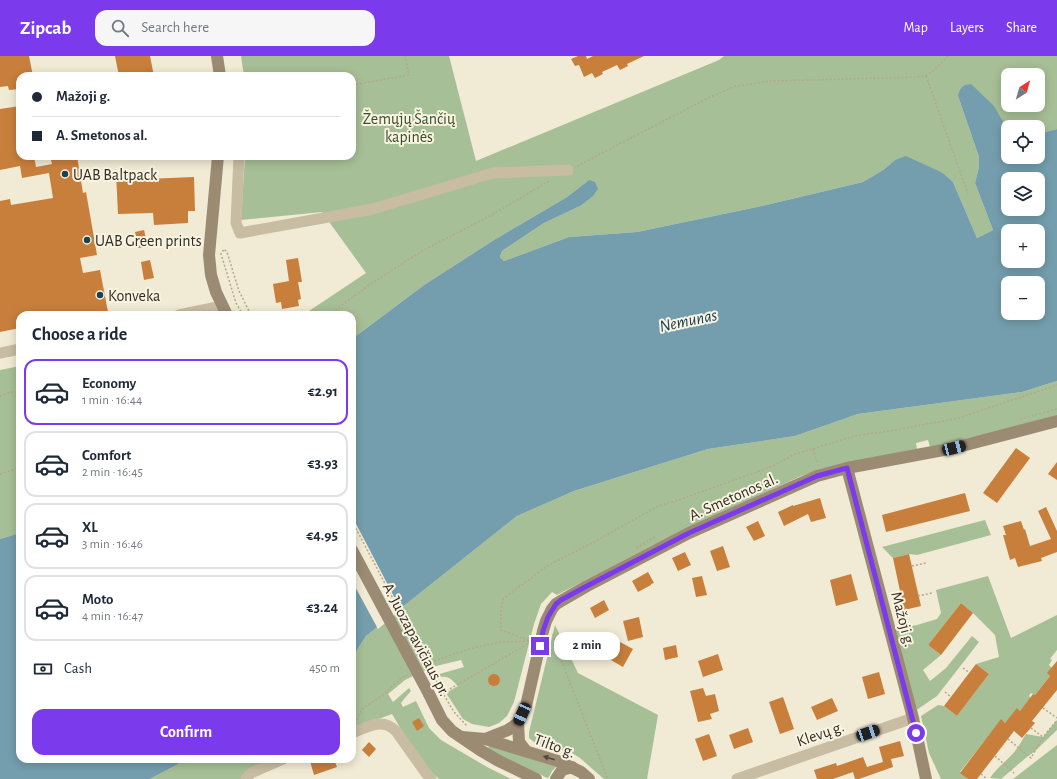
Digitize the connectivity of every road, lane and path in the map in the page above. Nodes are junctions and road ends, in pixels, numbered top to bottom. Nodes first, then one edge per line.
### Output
1 (218, 56) edge
2 (406, 56) edge
3 (948, 56) edge
4 (220, 72) edge
5 (926, 76) junction
6 (356, 84) edge
7 (218, 160) edge
8 (239, 160) edge
9 (568, 170) joint
10 (549, 182) dead end
11 (968, 194) dead end
12 (224, 310) edge
13 (241, 311) edge
14 (249, 311) edge
15 (334, 311) edge
16 (16, 350) edge
17 (0, 353) edge
18 (1057, 385) edge
19 (16, 392) edge
20 (0, 396) edge
21 (1057, 409) edge
22 (1018, 419) dead end
23 (1057, 421) edge
24 (813, 449) junction
25 (814, 467) dead end
26 (847, 468) junction
27 (16, 469) edge
28 (0, 474) edge
29 (356, 529) edge
30 (656, 537) dead end
31 (636, 548) dead end
32 (356, 557) edge
33 (926, 563) dead end
34 (912, 566) dead end
35 (932, 593) dead end
36 (918, 596) dead end
37 (548, 617) junction
38 (533, 641) junction
39 (422, 668) dead end
40 (963, 668) dead end
41 (970, 673) dead end
42 (408, 675) dead end
43 (945, 692) dead end
44 (443, 693) junction
45 (951, 697) dead end
46 (1042, 708) dead end
47 (913, 718) junction
48 (1057, 719) edge
49 (356, 723) edge
50 (518, 723) junction
51 (356, 728) edge
52 (1031, 728) dead end
53 (464, 732) junction
54 (1043, 737) junction
55 (485, 739) junction
56 (1008, 739) dead end
57 (526, 751) junction
58 (995, 756) dead end
59 (274, 763) edge
60 (572, 767) junction
61 (1014, 773) dead end
62 (980, 774) dead end
63 (246, 779) edge
64 (431, 779) edge
65 (536, 779) edge
66 (556, 779) edge
67 (589, 779) edge
68 (608, 779) edge
69 (737, 779) edge
70 (926, 779) edge
71 (987, 779) edge

1 - 4 street
2 - 6 path
3 - 5 path
5 - 9 path
5 - 11 path
7 - 12 street
8 - 9 street
10 - 15 path
13 - 14 path
16 - 17 street
18 - 24 path
19 - 20 path
21 - 22 path
23 - 26 street, A. Smetonos al.
24 - 25 path
24 - 38 path
26 - 37 street, A. Smetonos al.
26 - 47 street, Mažoji g.
27 - 28 path
29 - 44 path, bridge
30 - 31 path
32 - 53 street, A. Juozapavičiaus pr., bridge
33 - 34 path
35 - 36 path
37 - 50 street, A. Smetonos al.
37 - 68 path
38 - 39 path
38 - 44 path
40 - 41 path
42 - 49 path
43 - 45 path
44 - 53 path
46 - 48 path
47 - 69 street, Klevų g.
47 - 70 street, Mažoji g.
48 - 54 path
50 - 55 street
50 - 57 street, A. Smetonos al.
51 - 64 street
52 - 54 path
53 - 55 street
53 - 65 street, A. Juozapavičiaus pr.
54 - 56 path
55 - 57 street, Tilto g.
60 -> 57 street, Tilto g.
58 - 61 path
59 - 63 street
60 - 66 street
60 - 67 street, Tilto g.
62 - 71 path

